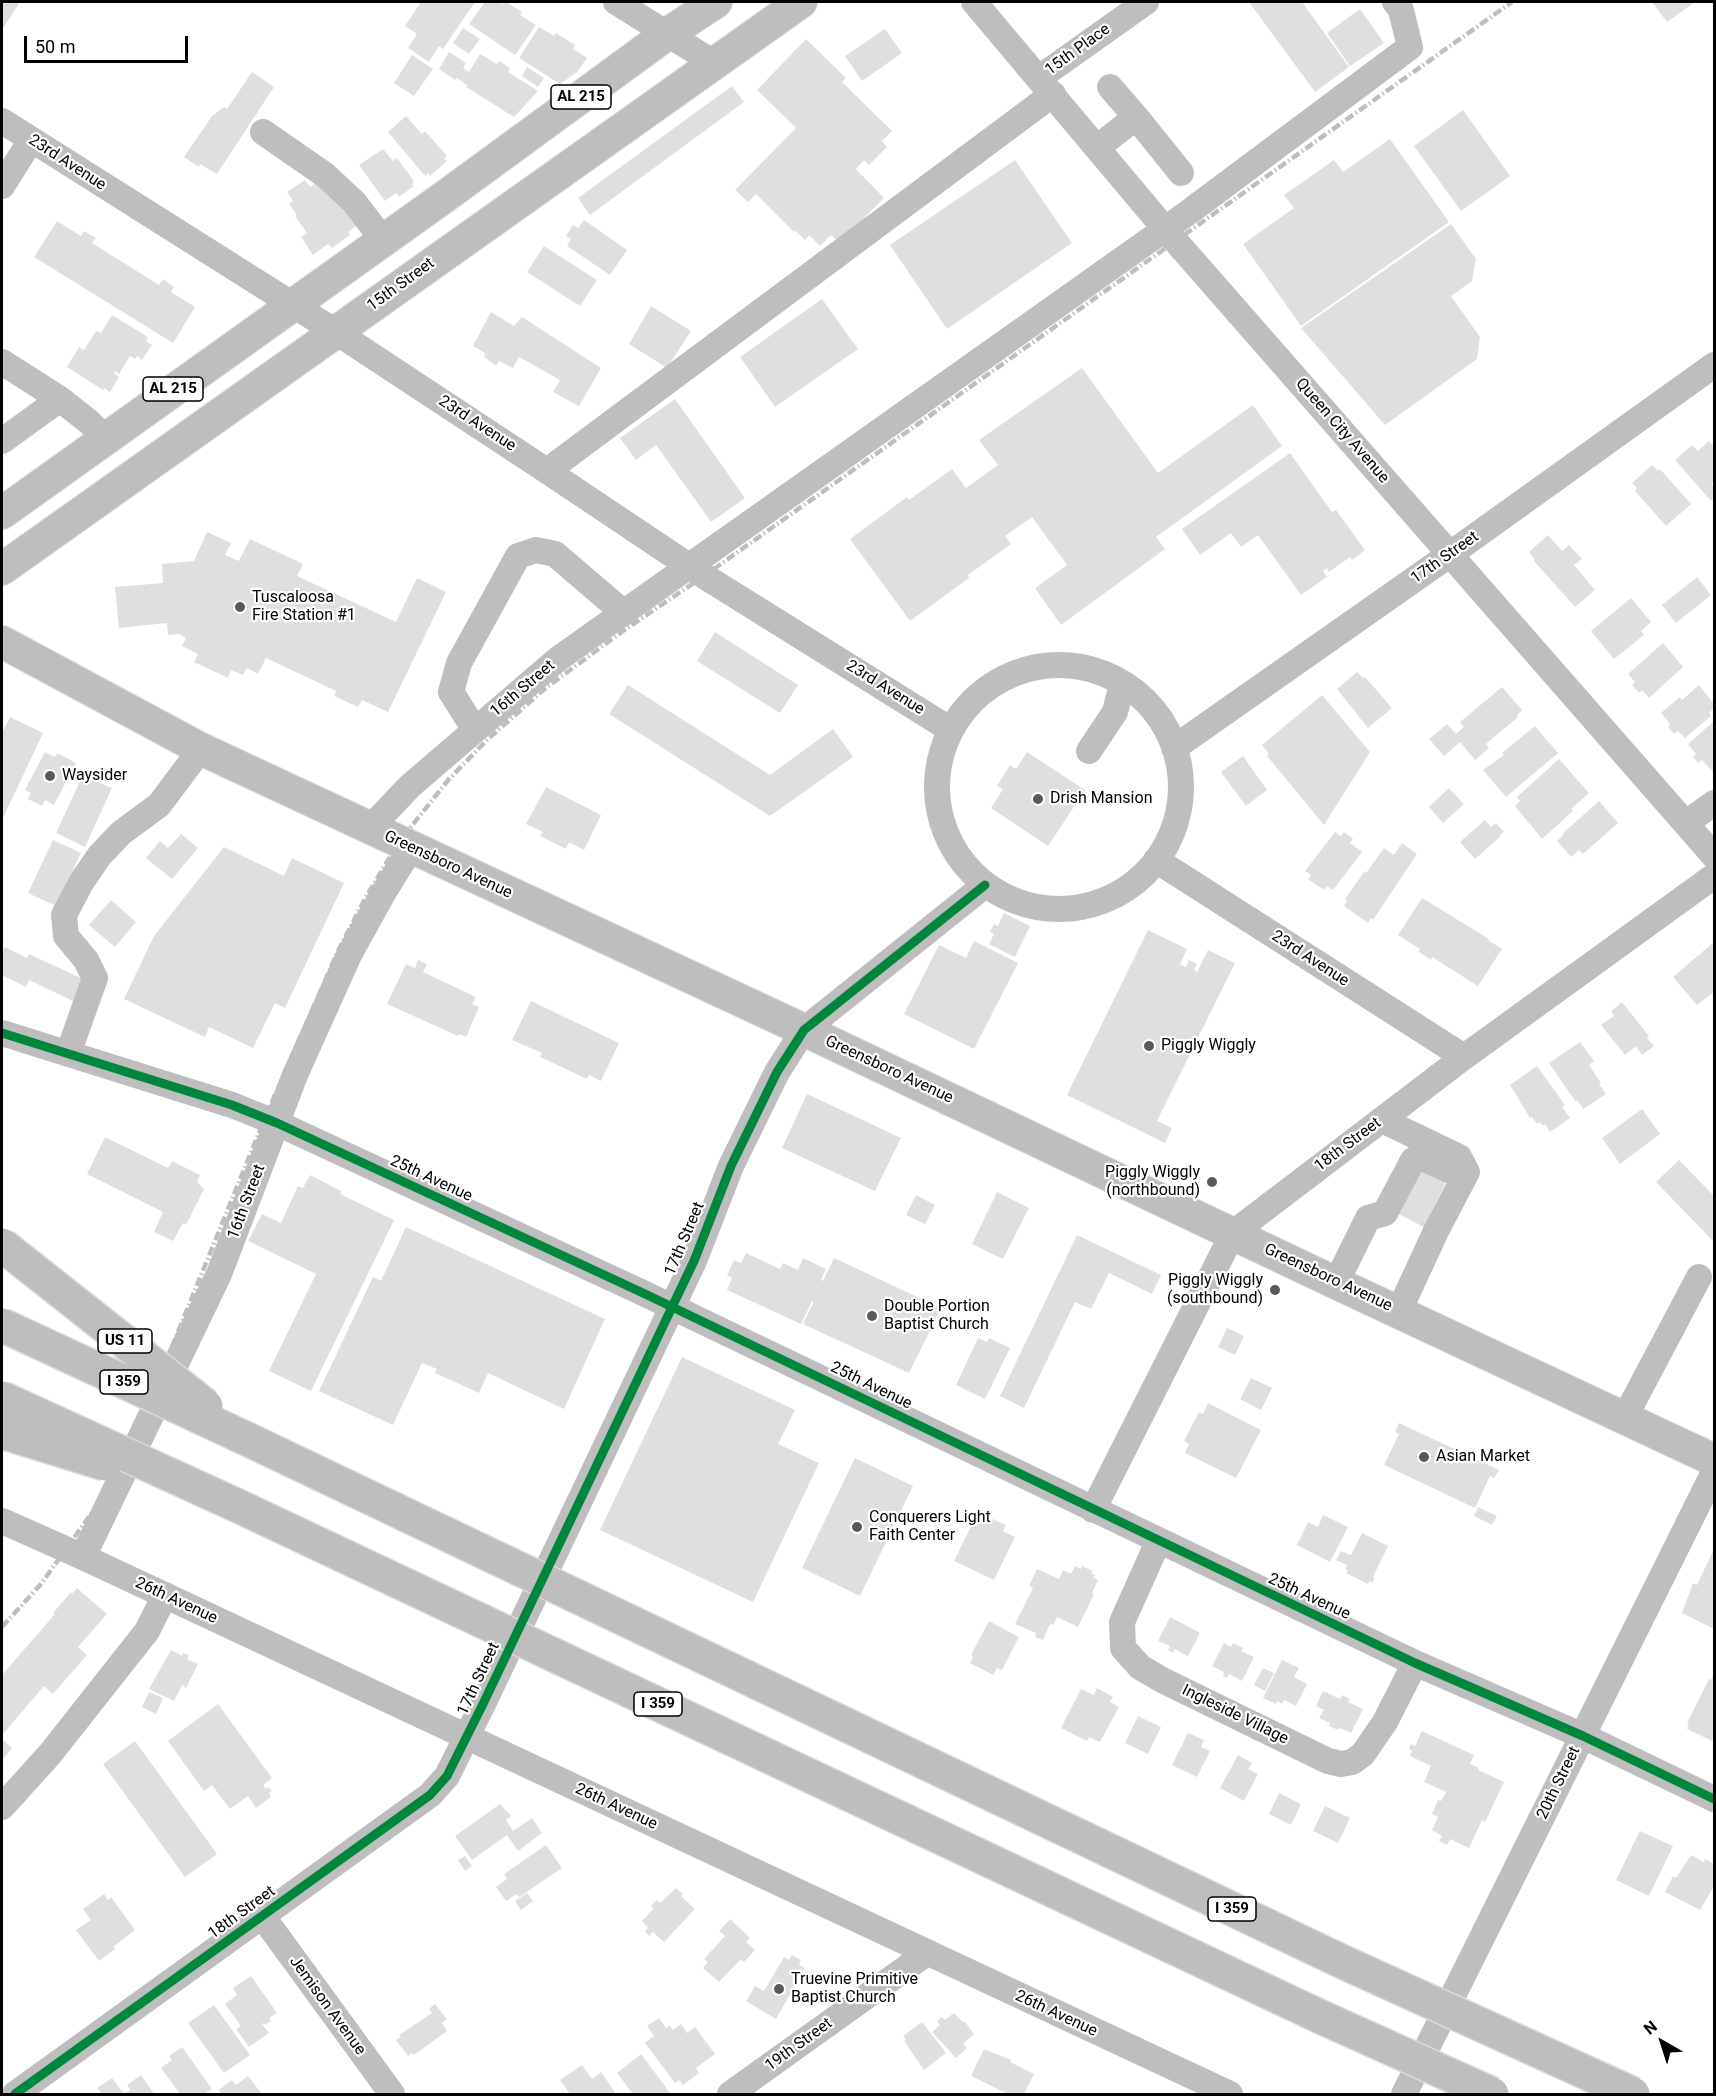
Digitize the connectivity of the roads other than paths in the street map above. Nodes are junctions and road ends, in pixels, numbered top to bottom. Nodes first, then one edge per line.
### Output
1 (616, 2) edge
2 (716, 2) edge
3 (801, 2) edge
4 (974, 2) edge
5 (1146, 2) edge
6 (1395, 2) edge
7 (667, 34) junction
8 (714, 63) junction
9 (1046, 86) junction
10 (1110, 87) dead end
11 (1136, 117) junction
12 (2, 121) edge
13 (262, 132) dead end
14 (31, 140) junction
15 (1098, 147) junction
16 (1181, 173) dead end
17 (2, 186) edge
18 (1165, 229) junction
19 (384, 240) junction
20 (290, 305) junction
21 (336, 332) junction
22 (2, 362) edge
23 (1714, 365) edge
24 (60, 399) junction
25 (105, 438) junction
26 (2, 441) edge
27 (547, 471) junction
28 (2, 513) edge
29 (1449, 555) junction
30 (689, 567) junction
31 (2, 569) edge
32 (624, 613) junction
33 (2, 642) edge
34 (1122, 684) junction
35 (476, 730) junction
36 (951, 730) junction
37 (1174, 748) junction
38 (201, 749) junction
39 (1089, 751) dead end
40 (1714, 803) edge
41 (1686, 823) junction
42 (371, 827) junction
43 (411, 848) junction
44 (1714, 856) edge
45 (1156, 861) junction
46 (1714, 876) edge
47 (985, 885) junction
48 (804, 1030) junction
49 (2, 1033) edge
50 (68, 1054) junction
51 (1464, 1058) junction
52 (1382, 1120) junction
53 (276, 1123) junction
54 (1437, 1229) junction
55 (1233, 1233) junction
56 (2, 1245) edge
57 (1699, 1277) dead end
58 (1336, 1283) junction
59 (671, 1308) junction
60 (1399, 1311) junction
61 (2, 1325) edge
62 (2, 1398) edge
63 (1624, 1417) junction
64 (2, 1432) edge
65 (247, 1439) junction
66 (1714, 1460) edge
67 (1714, 1472) edge
68 (236, 1505) junction
69 (1094, 1510) junction
70 (2, 1521) edge
71 (1158, 1542) junction
72 (83, 1557) junction
73 (165, 1595) junction
74 (1414, 1663) junction
75 (1582, 1736) junction
76 (467, 1737) junction
77 (1714, 1799) edge
78 (2, 1807) edge
79 (263, 1917) junction
80 (927, 1953) junction
81 (15, 2094) edge
82 (392, 2094) edge
83 (730, 2094) edge
84 (1230, 2094) edge
85 (1404, 2094) edge
86 (1491, 2094) edge
87 (1633, 2094) edge

1 - 7 street
2 - 7 main road, AL 215
3 - 8 main road, 15th Street / AL 215
4 - 9 street, Queen City Avenue
5 - 9 street, 15th Place
6 - 18 street, 16th Street
7 - 8 street
7 - 19 main road, AL 215
8 - 21 main road, 15th Street / AL 215
9 - 15 street, Queen City Avenue
9 - 27 street, 15th Place
10 - 11 street
11 - 15 street
11 - 16 street
12 - 14 street, 23rd Avenue
13 - 19 street
14 - 17 street
14 - 20 street, 23rd Avenue
15 - 18 street, Queen City Avenue
18 - 29 street, Queen City Avenue
18 - 30 street, 16th Street
19 - 20 main road, AL 215
20 - 21 street, 23rd Avenue
20 - 25 main road, AL 215
21 - 27 street, 23rd Avenue
21 - 31 main road, 15th Street / AL 215
22 - 24 street
23 - 29 street, 17th Street
24 - 25 street
24 - 26 street
25 - 28 main road, AL 215
27 - 30 street, 23rd Avenue
29 - 37 street, 17th Street
29 - 41 street, Queen City Avenue
30 - 32 street, 16th Street
30 - 36 street, 23rd Avenue
32 - 35 street, 16th Street
32 - 35 street
33 - 38 main road, Greensboro Avenue
34 - 36 street
34 - 37 street
34 - 39 street
35 - 42 street, 16th Street
36 - 47 street
37 - 45 street
38 - 42 main road, Greensboro Avenue
38 - 50 street
40 - 41 street
41 - 44 street, Queen City Avenue
42 - 43 main road, Greensboro Avenue
43 - 48 main road, Greensboro Avenue
43 - 53 street, 16th Street
45 - 47 street
45 - 51 street, 23rd Avenue
46 - 51 street, 18th Street
47 - 48 street, 17th Street
48 - 55 main road, Greensboro Avenue
48 - 59 street, 17th Street
49 - 50 street, 25th Avenue
50 - 53 street, 25th Avenue
51 - 52 street, 18th Street
52 - 54 street
52 - 55 street, 18th Street
53 - 59 street, 25th Avenue
53 - 72 street, 16th Street
54 - 58 street
54 - 60 street
55 - 58 main road, Greensboro Avenue
55 - 69 street, 18th Street
56 - 65 highway, US 11, bridge
57 - 63 street
58 - 60 main road, Greensboro Avenue
59 - 69 street, 25th Avenue
59 - 76 street, 17th Street
60 - 63 main road, Greensboro Avenue
61 - 65 highway, I 359, bridge
62 - 68 highway, I 359, bridge
63 - 66 main road, Greensboro Avenue
64 - 68 highway, bridge
65 - 87 highway, I 359, bridge
67 - 75 street, 20th Street
68 - 86 highway, I 359, bridge
69 - 71 street, 25th Avenue
70 - 72 street, 26th Avenue
71 - 74 street, 25th Avenue
71 - 74 street, Ingleside Village
72 - 73 street, 26th Avenue
73 - 76 street, 26th Avenue
73 - 78 street
74 - 75 street, 25th Avenue
75 - 77 street, 25th Avenue
75 - 85 street, 20th Street
76 - 79 street, 18th Street
76 - 80 street, 26th Avenue
79 - 81 street, 18th Street
79 - 82 street, Jemison Avenue
80 - 83 street, 19th Street
80 - 84 street, 26th Avenue

